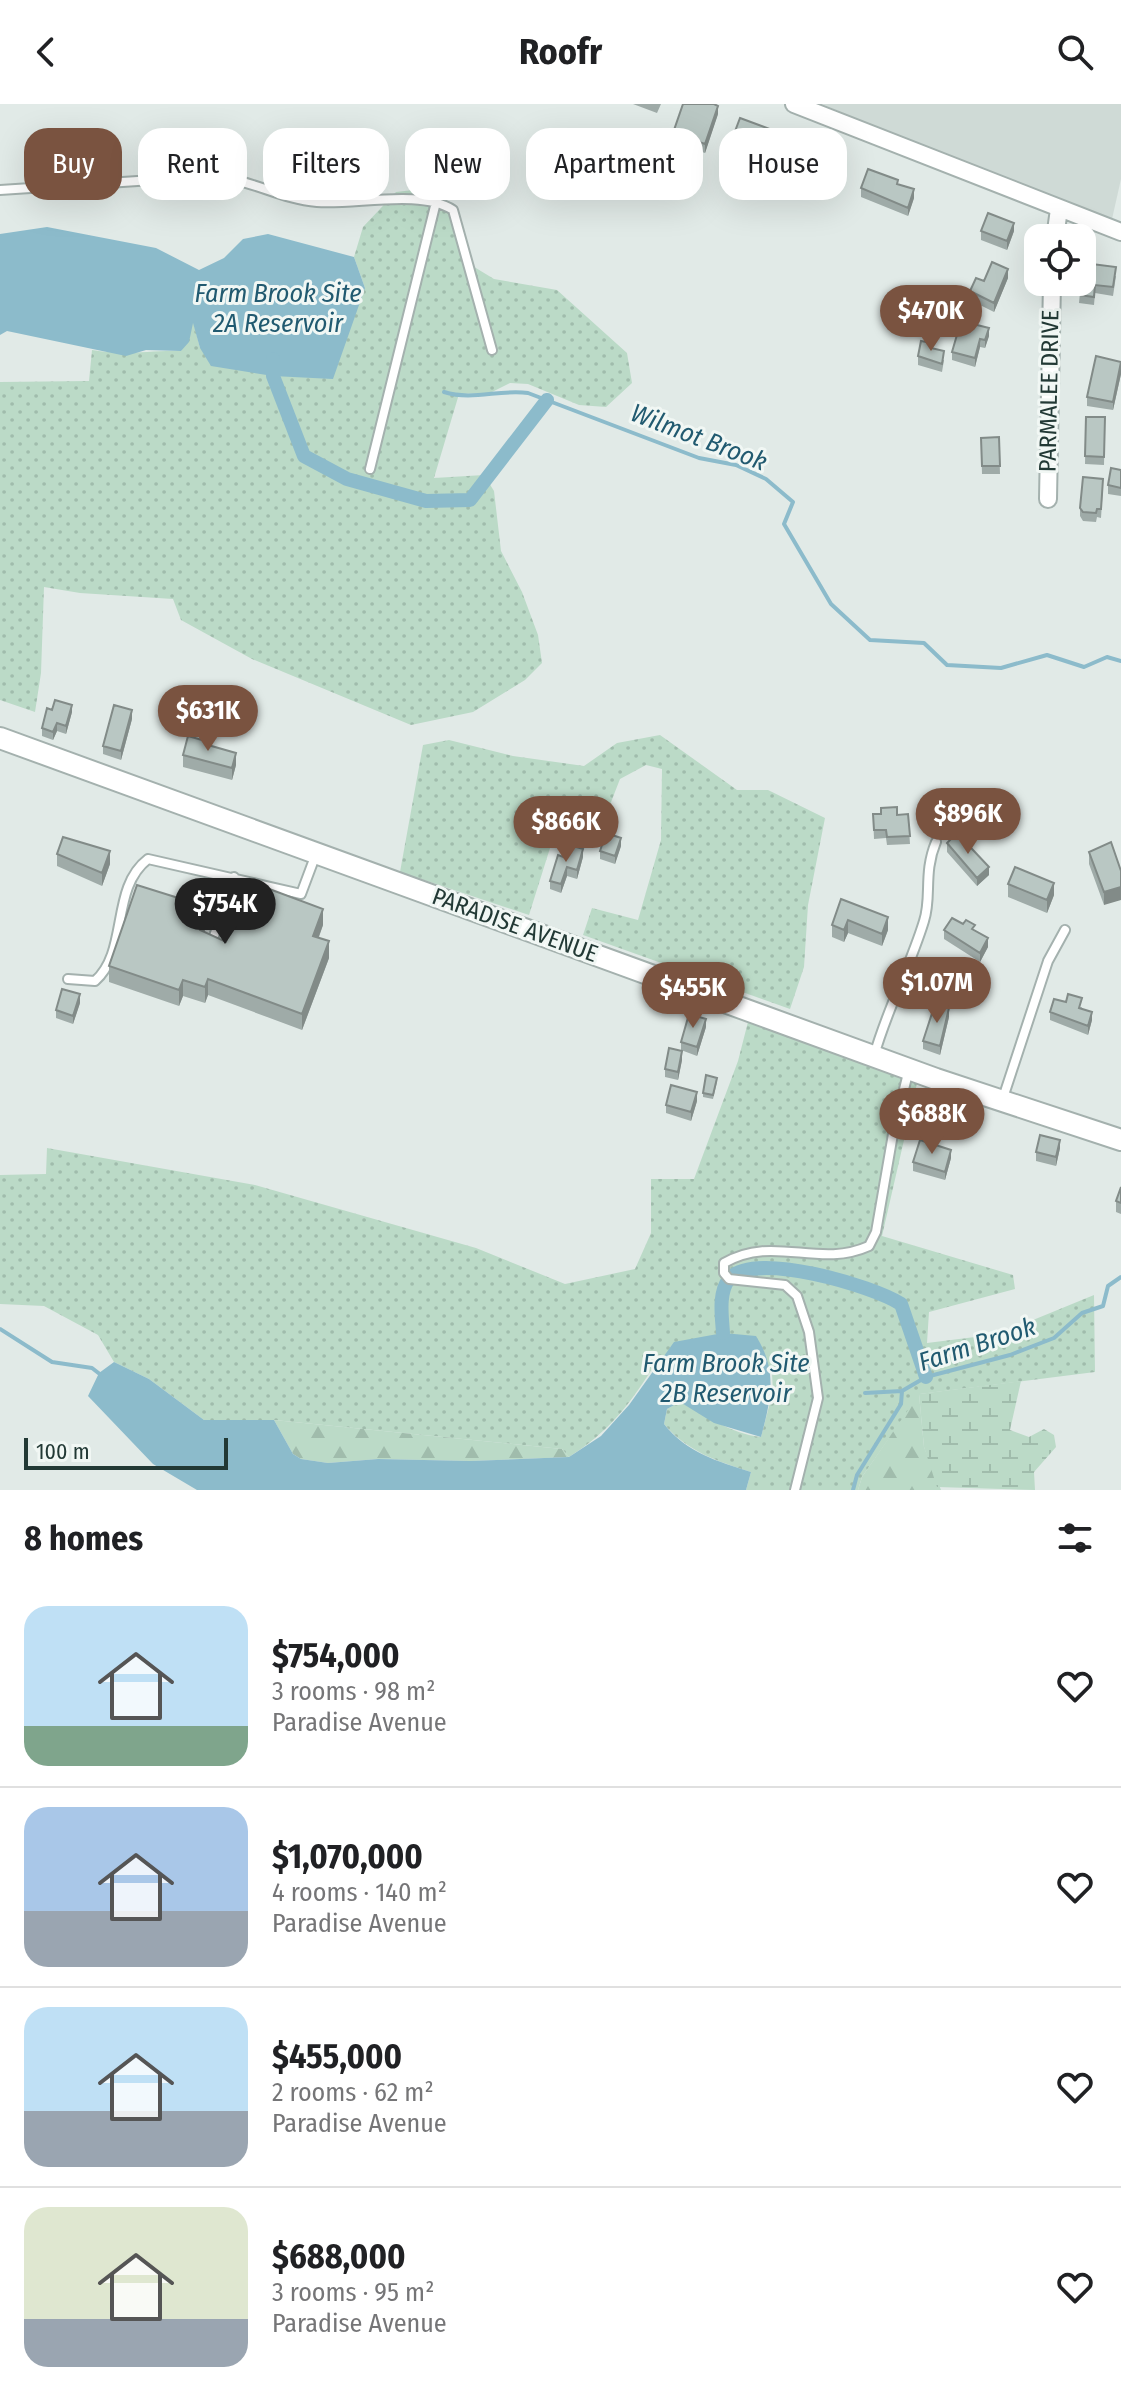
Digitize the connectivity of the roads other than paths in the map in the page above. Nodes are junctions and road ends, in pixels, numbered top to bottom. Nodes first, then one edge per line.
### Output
1 (794, 104) edge
2 (0, 190) edge
3 (436, 202) junction
4 (1059, 209) junction
5 (1057, 224) edge
6 (1121, 232) edge
7 (1052, 296) edge
8 (492, 350) dead end
9 (370, 469) dead end
10 (1048, 499) dead end
11 (0, 738) edge
12 (936, 842) dead end
13 (316, 853) junction
14 (234, 877) junction
15 (1065, 930) dead end
16 (211, 945) edge
17 (68, 979) dead end
18 (874, 1056) junction
19 (909, 1069) junction
20 (1001, 1102) junction
21 (1121, 1140) edge
22 (795, 1490) edge

1 - 4 street
2 - 3 lane
3 - 8 lane
3 - 9 lane
4 - 5 street
4 - 6 street
7 - 10 street, PARMALEE DRIVE
11 - 13 street, PARADISE AVENUE
12 - 18 lane
13 - 14 lane
13 - 18 street, PARADISE AVENUE
14 - 16 lane
14 - 17 lane
15 - 20 lane
18 - 19 street, PARADISE AVENUE
19 - 20 street, PARADISE AVENUE
19 - 22 lane
20 - 21 street, PARADISE AVENUE

